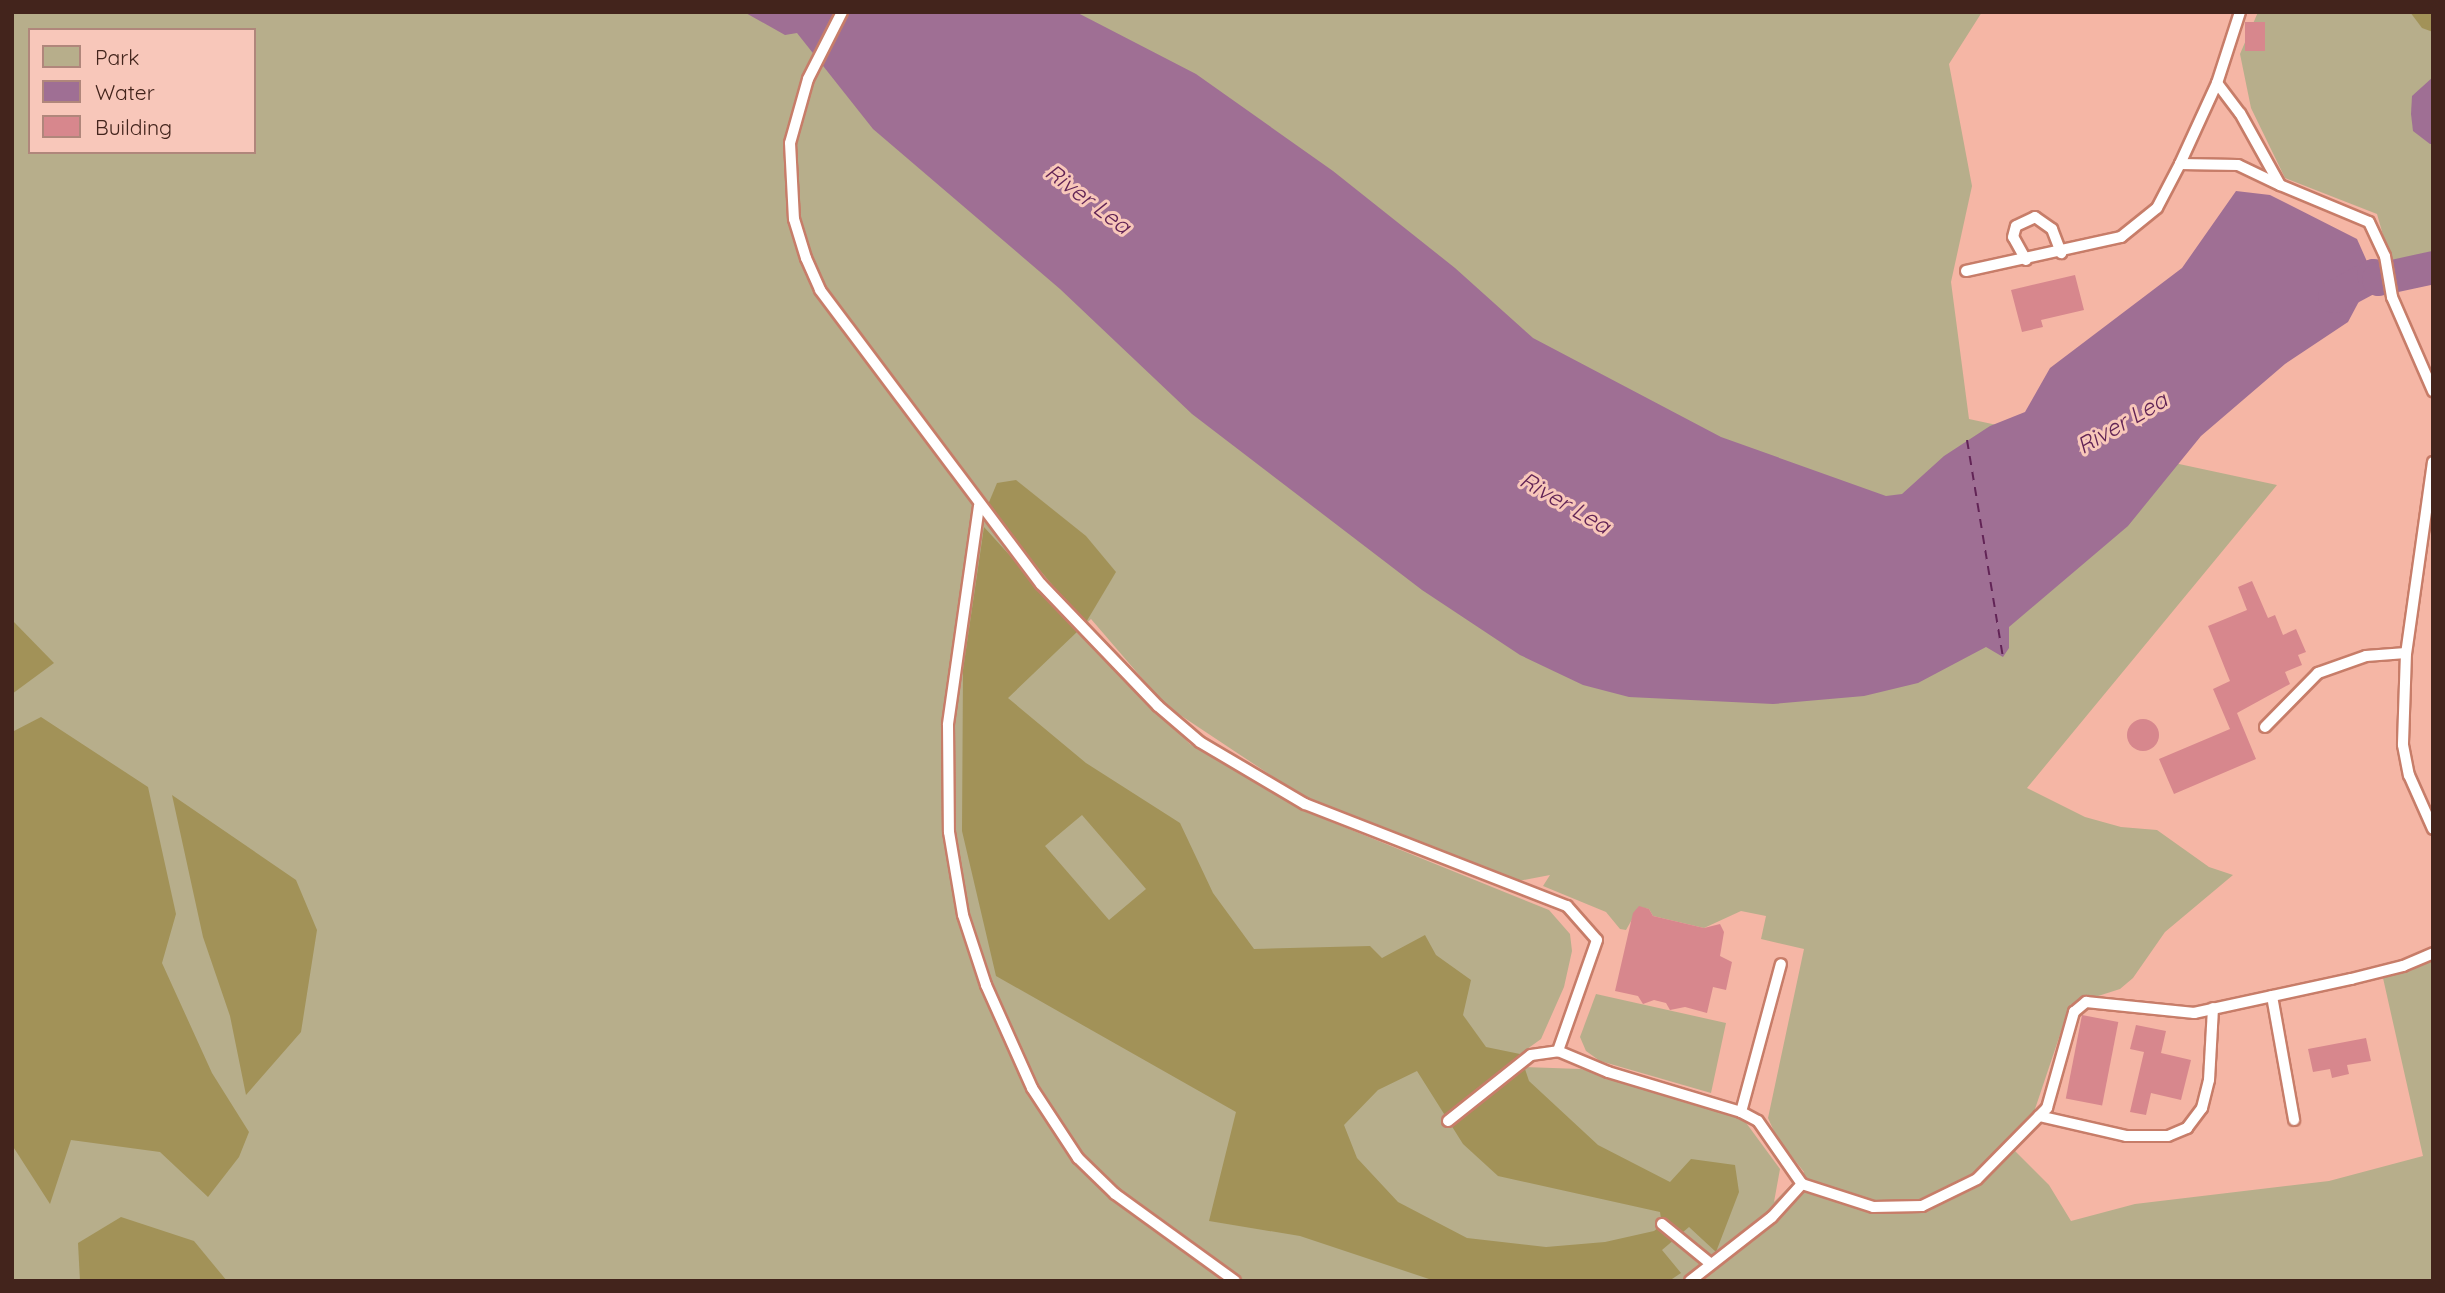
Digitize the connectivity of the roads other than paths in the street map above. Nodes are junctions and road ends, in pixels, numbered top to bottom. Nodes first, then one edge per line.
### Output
1 (842, 12) edge
2 (2240, 12) edge
3 (2217, 83) junction
4 (2180, 164) junction
5 (2280, 186) junction
6 (2060, 253) junction
7 (2026, 260) junction
8 (1966, 271) dead end
9 (2433, 391) edge
10 (2433, 462) edge
11 (979, 506) junction
12 (2406, 653) junction
13 (2265, 727) dead end
14 (2433, 829) edge
15 (2433, 953) edge
16 (1781, 964) dead end
17 (2272, 996) junction
18 (2213, 1008) junction
19 (1559, 1051) junction
20 (1741, 1112) junction
21 (2039, 1116) junction
22 (2294, 1120) dead end
23 (1448, 1121) dead end
24 (1802, 1184) junction
25 (1662, 1224) dead end
26 (1711, 1264) junction
27 (1235, 1281) edge
28 (1690, 1281) edge

1 - 11 lane
2 - 3 lane
3 - 4 lane
3 - 5 lane
4 - 5 lane
4 - 6 lane
5 - 9 lane
6 - 7 lane
6 - 7 lane
7 - 8 lane
10 - 12 lane
11 - 19 lane
11 - 27 lane
12 - 13 lane
12 - 14 lane
15 - 17 lane
16 - 20 lane
17 - 18 lane
17 - 22 lane
18 - 21 lane
18 - 21 lane
19 - 20 lane
19 - 23 lane
20 - 24 lane
21 - 24 lane
24 - 26 lane
25 - 26 lane
26 - 28 lane

